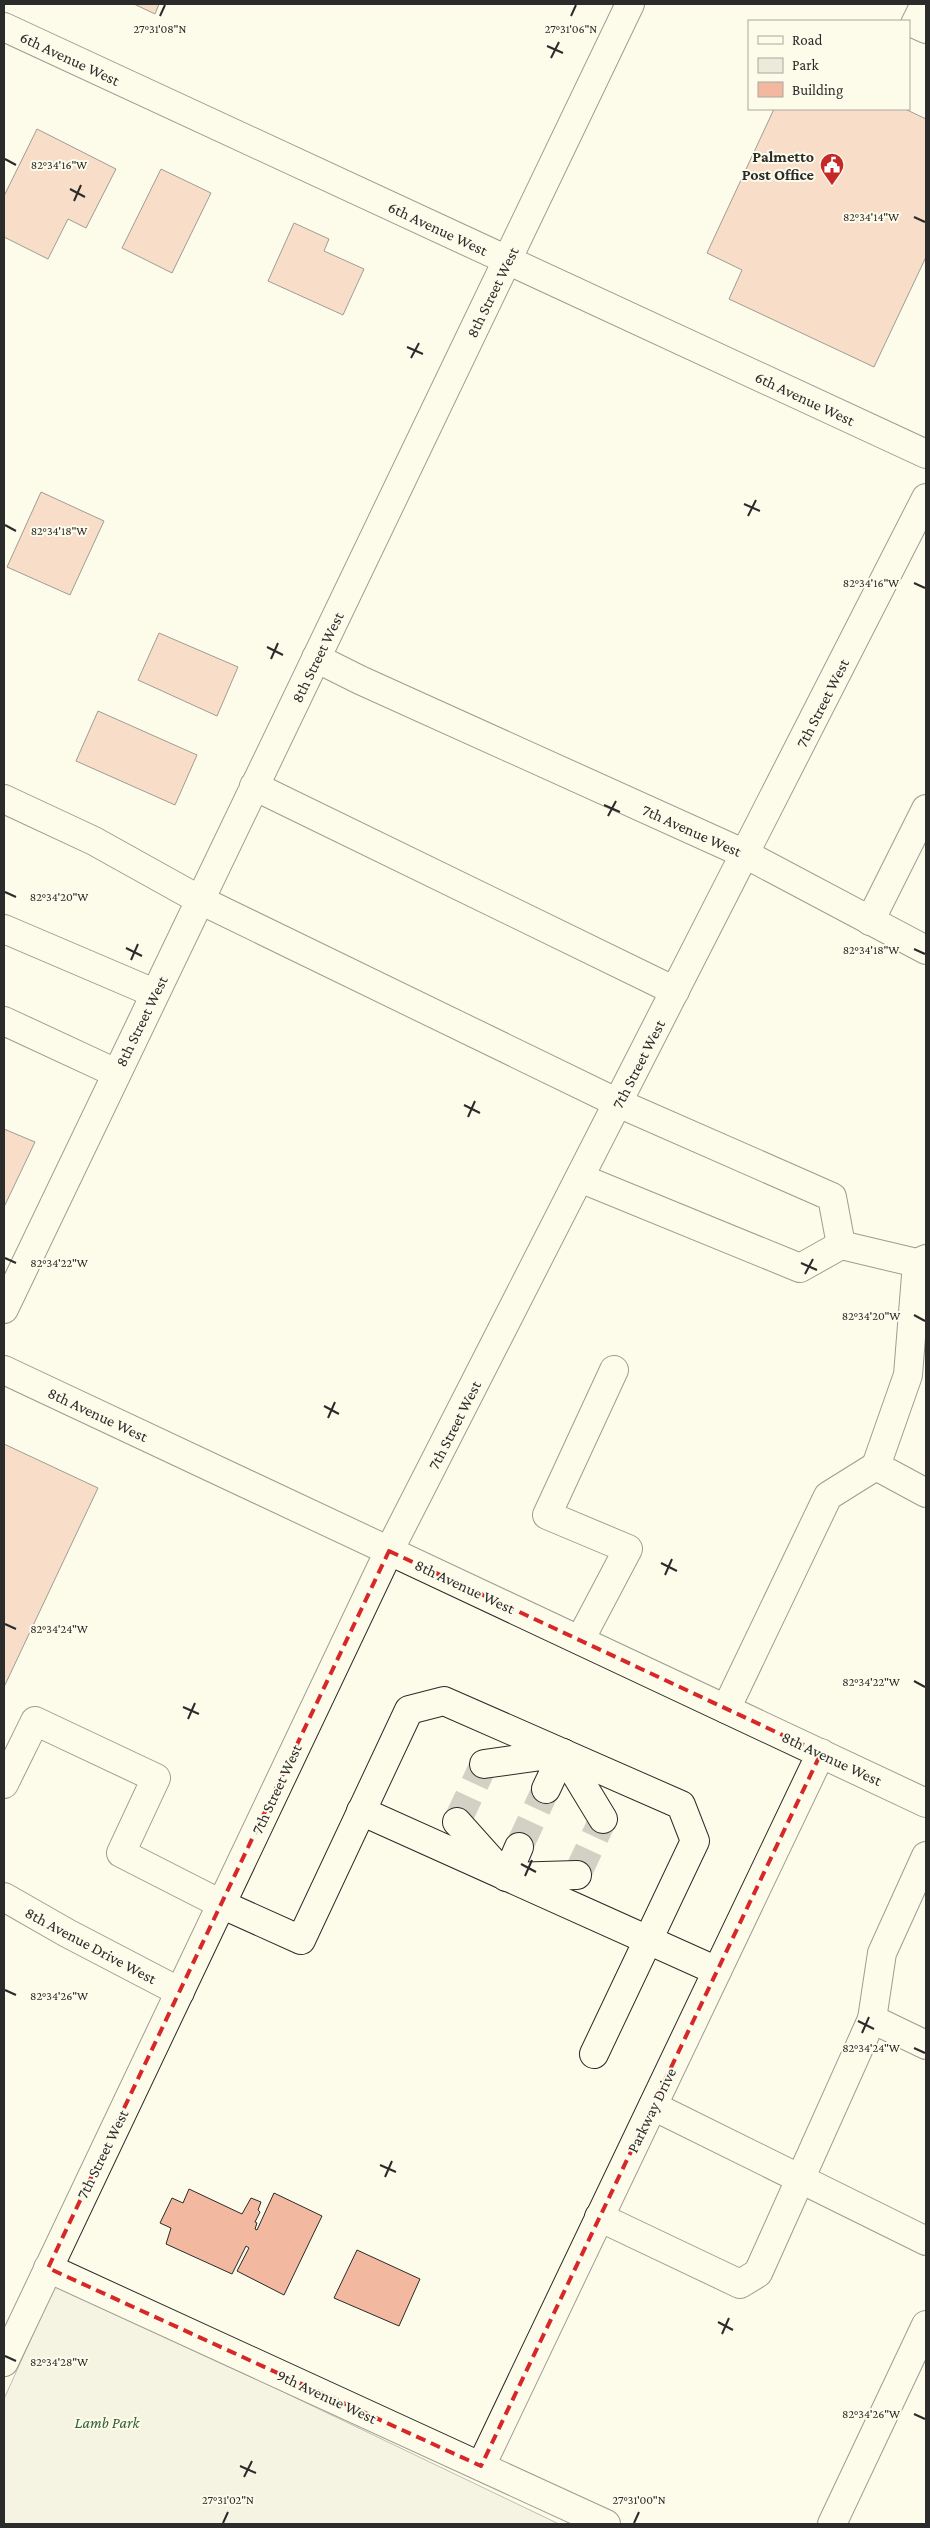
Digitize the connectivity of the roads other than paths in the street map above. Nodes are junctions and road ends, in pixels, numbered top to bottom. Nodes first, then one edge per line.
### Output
1 (630, 4) edge
2 (925, 4) edge
3 (4, 27) edge
4 (926, 30) edge
5 (507, 260) junction
6 (926, 454) edge
7 (926, 498) edge
8 (316, 658) junction
9 (254, 786) junction
10 (4, 799) edge
11 (926, 809) edge
12 (745, 854) junction
13 (200, 900) junction
14 (870, 921) junction
15 (4, 929) edge
16 (926, 950) edge
17 (675, 991) junction
18 (154, 993) junction
19 (4, 1021) edge
20 (116, 1073) junction
21 (618, 1103) junction
22 (580, 1178) junction
23 (841, 1245) junction
24 (922, 1261) edge
25 (4, 1310) edge
26 (4, 1370) edge
27 (614, 1370) dead end
28 (876, 1466) junction
29 (926, 1493) edge
30 (389, 1551) junction
31 (580, 1640) junction
32 (726, 1709) junction
33 (563, 1753) junction
34 (821, 1753) junction
35 (484, 1764) dead end
36 (4, 1784) edge
37 (546, 1789) tunnel mouth
38 (926, 1803) edge
39 (361, 1812) junction
40 (603, 1819) dead end
41 (457, 1822) dead end
42 (519, 1847) tunnel mouth
43 (926, 1856) edge
44 (577, 1875) dead end
45 (506, 1877) junction
46 (4, 1897) edge
47 (221, 1904) junction
48 (648, 1940) junction
49 (717, 1971) junction
50 (180, 1992) junction
51 (872, 2019) junction
52 (926, 2046) edge
53 (594, 2054) dead end
54 (653, 2106) junction
55 (800, 2178) junction
56 (599, 2217) junction
57 (926, 2241) edge
58 (48, 2268) junction
59 (926, 2325) edge
60 (4, 2362) edge
61 (481, 2466) junction
62 (606, 2524) edge
63 (832, 2524) edge

1 - 5 street, 8th Street West
2 - 4 street
3 - 5 street, 6th Avenue West
5 - 6 street, 6th Avenue West
5 - 8 street, 8th Street West
7 - 12 street, 7th Street West
8 - 9 street, 8th Street West
8 - 12 street, 7th Avenue West
9 - 13 street, 8th Street West
9 - 17 street
10 - 13 street
11 - 14 street
12 - 14 street, 7th Avenue West
12 - 17 street, 7th Street West
13 - 18 street, 8th Street West
13 - 21 street
14 - 16 street, 7th Avenue West
15 - 18 street
17 - 21 street, 7th Street West
18 - 20 street, 8th Street West
19 - 20 street
20 - 25 street, 8th Street West
21 - 22 street, 7th Street West
21 - 23 street
22 - 23 street
22 - 30 street, 7th Street West
23 - 24 street
24 - 28 street
26 - 30 street, 8th Avenue West
27 - 31 street
28 - 29 street
28 - 32 street
30 - 31 street, 8th Avenue West
30 - 47 street, 7th Street West
31 - 32 street, 8th Avenue West
32 - 34 street, 8th Avenue West
33 - 35 street
33 - 37 street
33 - 39 street
33 - 40 street
33 - 48 street
34 - 38 street, 8th Avenue West
34 - 49 street, Parkway Drive
36 - 47 street
39 - 45 street
39 - 47 street
41 - 45 street
42 - 45 street
43 - 51 street
44 - 45 street
45 - 48 street
46 - 50 street, 8th Avenue Drive West
47 - 50 street, 7th Street West
48 - 49 street
48 - 53 street
49 - 54 street, Parkway Drive
50 - 58 street, 7th Street West
51 - 52 street
51 - 55 street
54 - 55 street
54 - 56 street, Parkway Drive
55 - 56 street
55 - 57 street
56 - 61 street, Parkway Drive
58 - 60 street, 7th Street West
58 - 61 street, 9th Avenue West
59 - 63 street
61 - 62 street, 9th Avenue West

